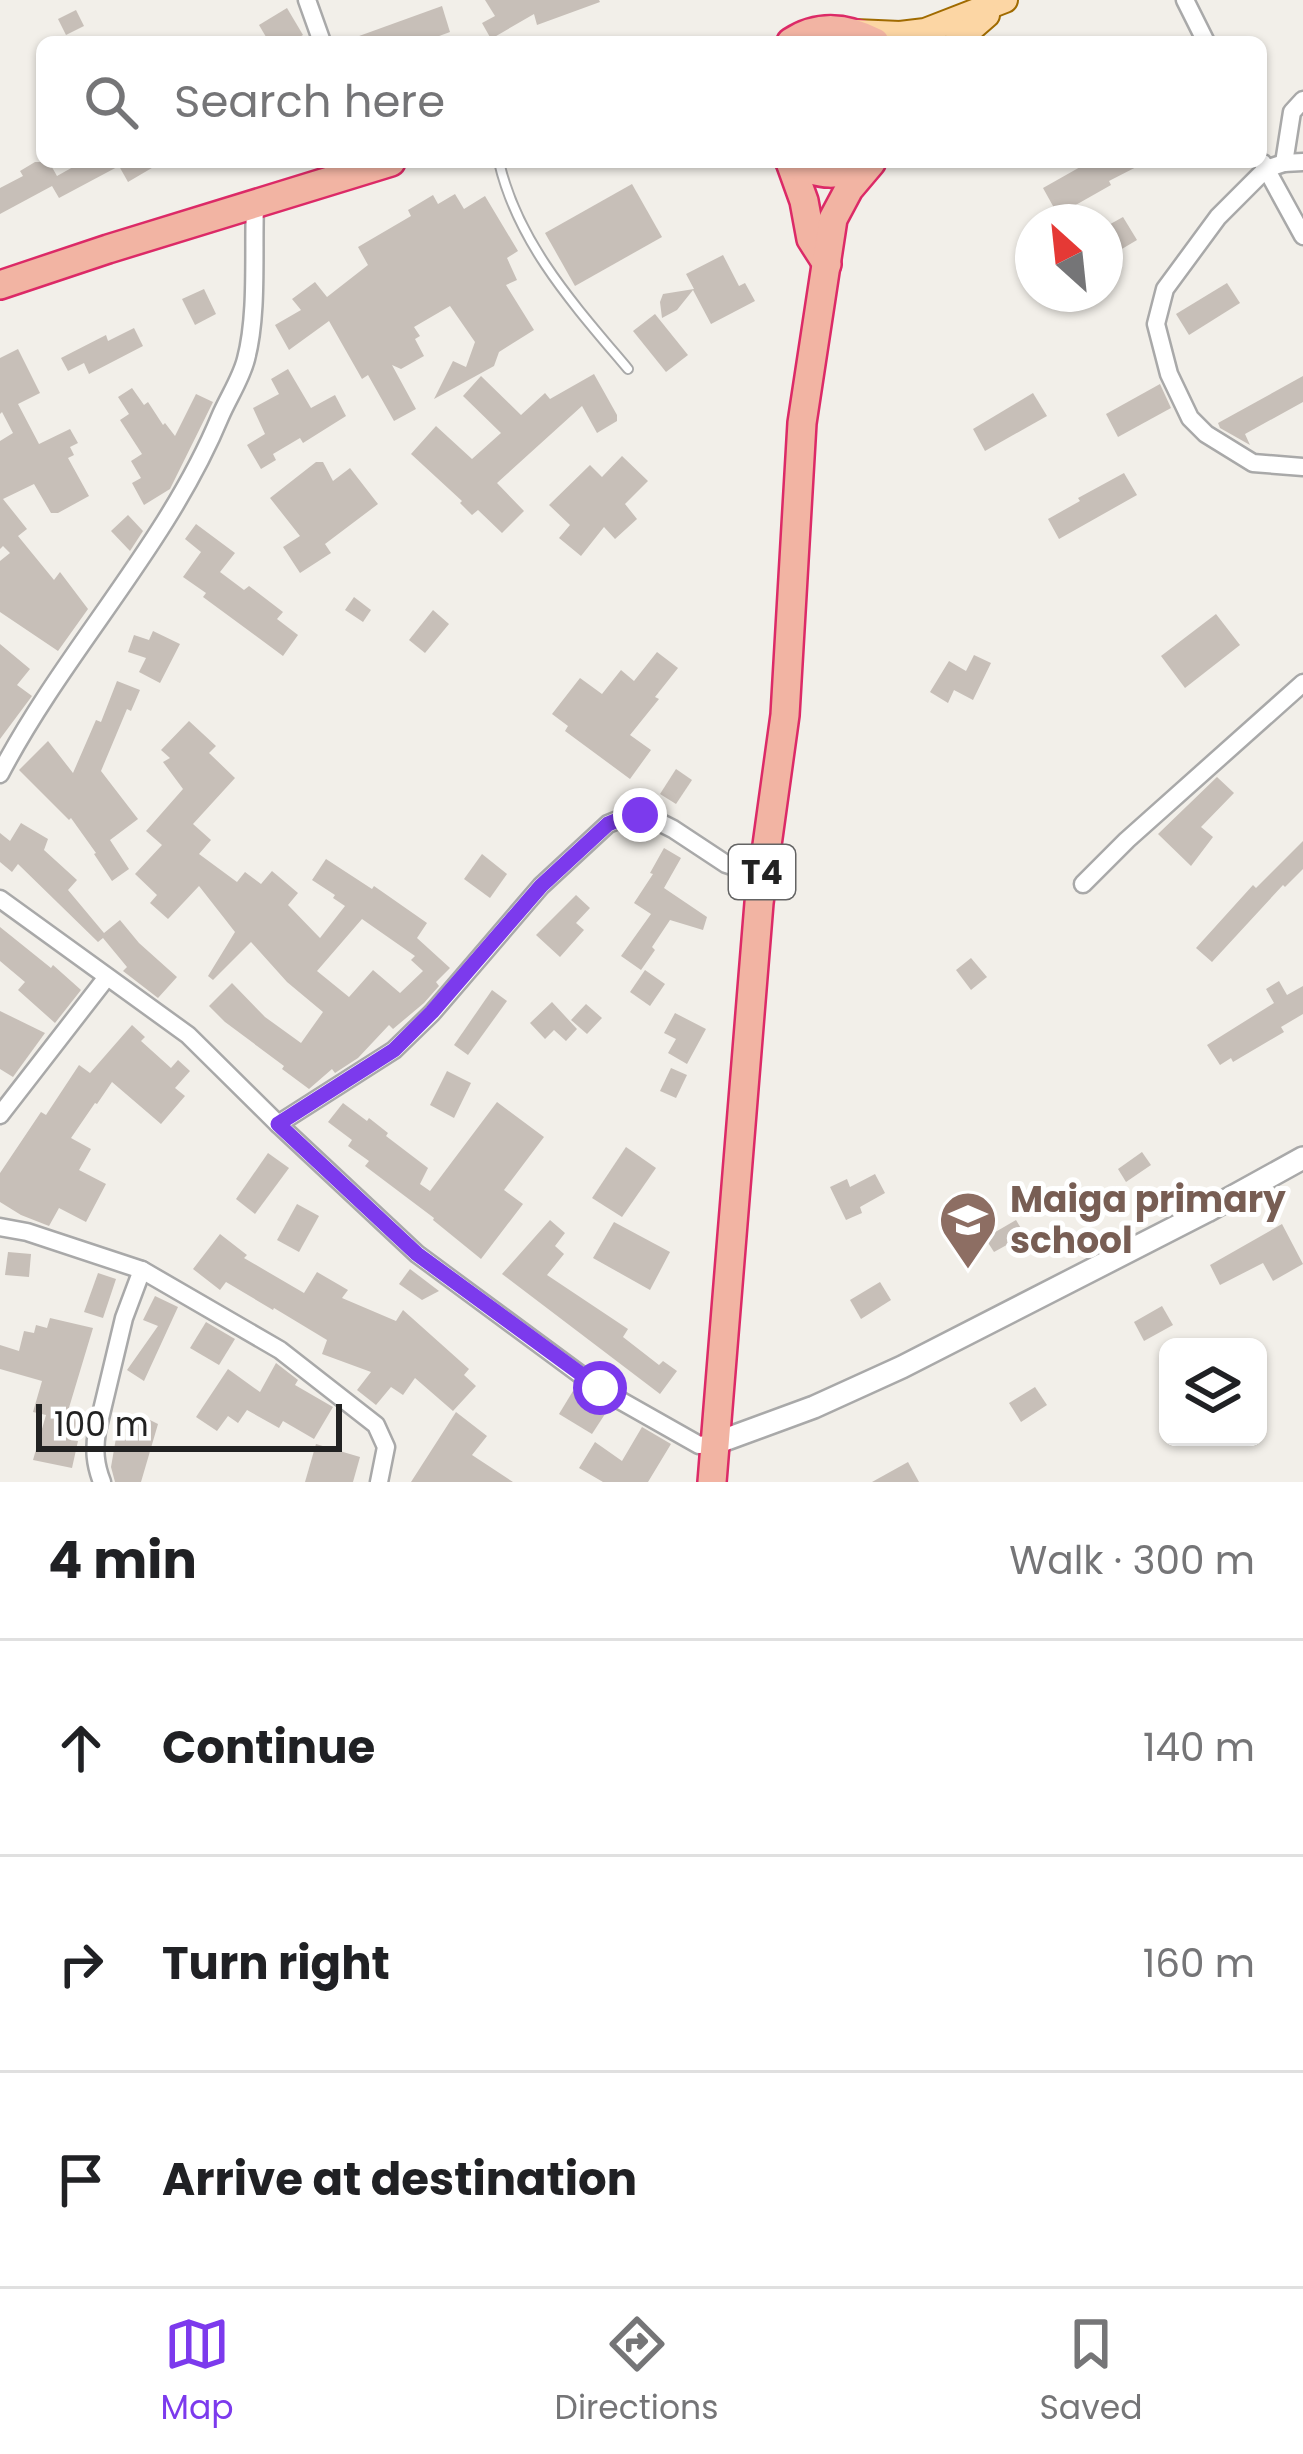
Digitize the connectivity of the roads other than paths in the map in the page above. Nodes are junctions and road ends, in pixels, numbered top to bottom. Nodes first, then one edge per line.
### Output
1 (307, 0) edge
2 (1185, 0) edge
3 (1004, 1) edge
4 (320, 36) edge
5 (801, 36) edge
6 (861, 36) edge
7 (876, 36) edge
8 (963, 36) edge
9 (1203, 36) edge
10 (1303, 100) edge
11 (1278, 163) edge
12 (364, 168) edge
13 (500, 168) edge
14 (792, 168) edge
15 (804, 168) edge
16 (858, 168) edge
17 (868, 168) edge
18 (255, 204) junction
19 (1303, 236) edge
20 (826, 264) junction
21 (0, 285) edge
22 (628, 369) dead end
23 (1303, 467) edge
24 (1303, 683) edge
25 (0, 774) edge
26 (762, 876) junction
27 (1083, 884) dead end
28 (0, 899) edge
29 (107, 977) junction
30 (0, 1115) edge
31 (278, 1124) junction
32 (1303, 1158) edge
33 (0, 1227) edge
34 (142, 1270) junction
35 (716, 1443) junction
36 (102, 1482) edge
37 (379, 1482) edge
38 (712, 1482) edge

1 - 4 street
2 - 9 street
3 - 7 main road
3 - 8 main road
5 - 6 highway
10 - 11 street
11 - 19 street
11 - 23 street
12 - 18 highway
13 - 22 lane
14 - 20 highway, T4
15 - 16 highway, T4
17 - 20 highway, T4
18 - 21 highway
18 - 25 street
20 - 26 highway, T4
24 - 27 street
26 - 31 street
26 - 35 highway, T4
28 - 29 street
29 - 30 street
29 - 31 street
31 - 35 street
32 - 35 street
33 - 34 street
34 - 36 street
34 - 37 street
35 - 38 highway, T4

